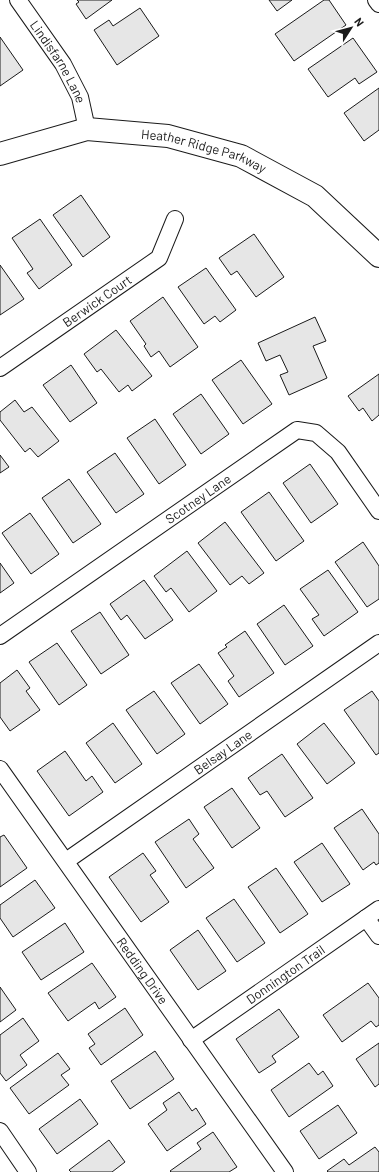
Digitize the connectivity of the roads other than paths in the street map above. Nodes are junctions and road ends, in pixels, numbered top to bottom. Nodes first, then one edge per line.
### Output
1 (18, 0) edge
2 (376, 0) edge
3 (379, 4) edge
4 (87, 129) junction
5 (0, 154) edge
6 (175, 219) dead end
7 (379, 256) edge
8 (0, 368) edge
9 (379, 511) edge
10 (0, 636) edge
11 (379, 643) edge
12 (0, 769) edge
13 (66, 861) junction
14 (373, 913) edge
15 (379, 936) edge
16 (191, 1040) junction
17 (0, 1131) edge
18 (28, 1172) edge
19 (285, 1172) edge

1 - 4 street, Lindisfarne Lane
2 - 3 street
4 - 5 street, Heather Ridge Parkway
4 - 7 street, Heather Ridge Parkway
6 - 8 street, Berwick Court
9 - 10 street, Scotney Lane
11 - 13 street, Belsay Lane
12 - 13 street, Redding Drive
13 - 16 street, Redding Drive
14 - 15 street
14 - 16 street, Donnington Trail
16 - 19 street, Redding Drive
17 - 18 street

